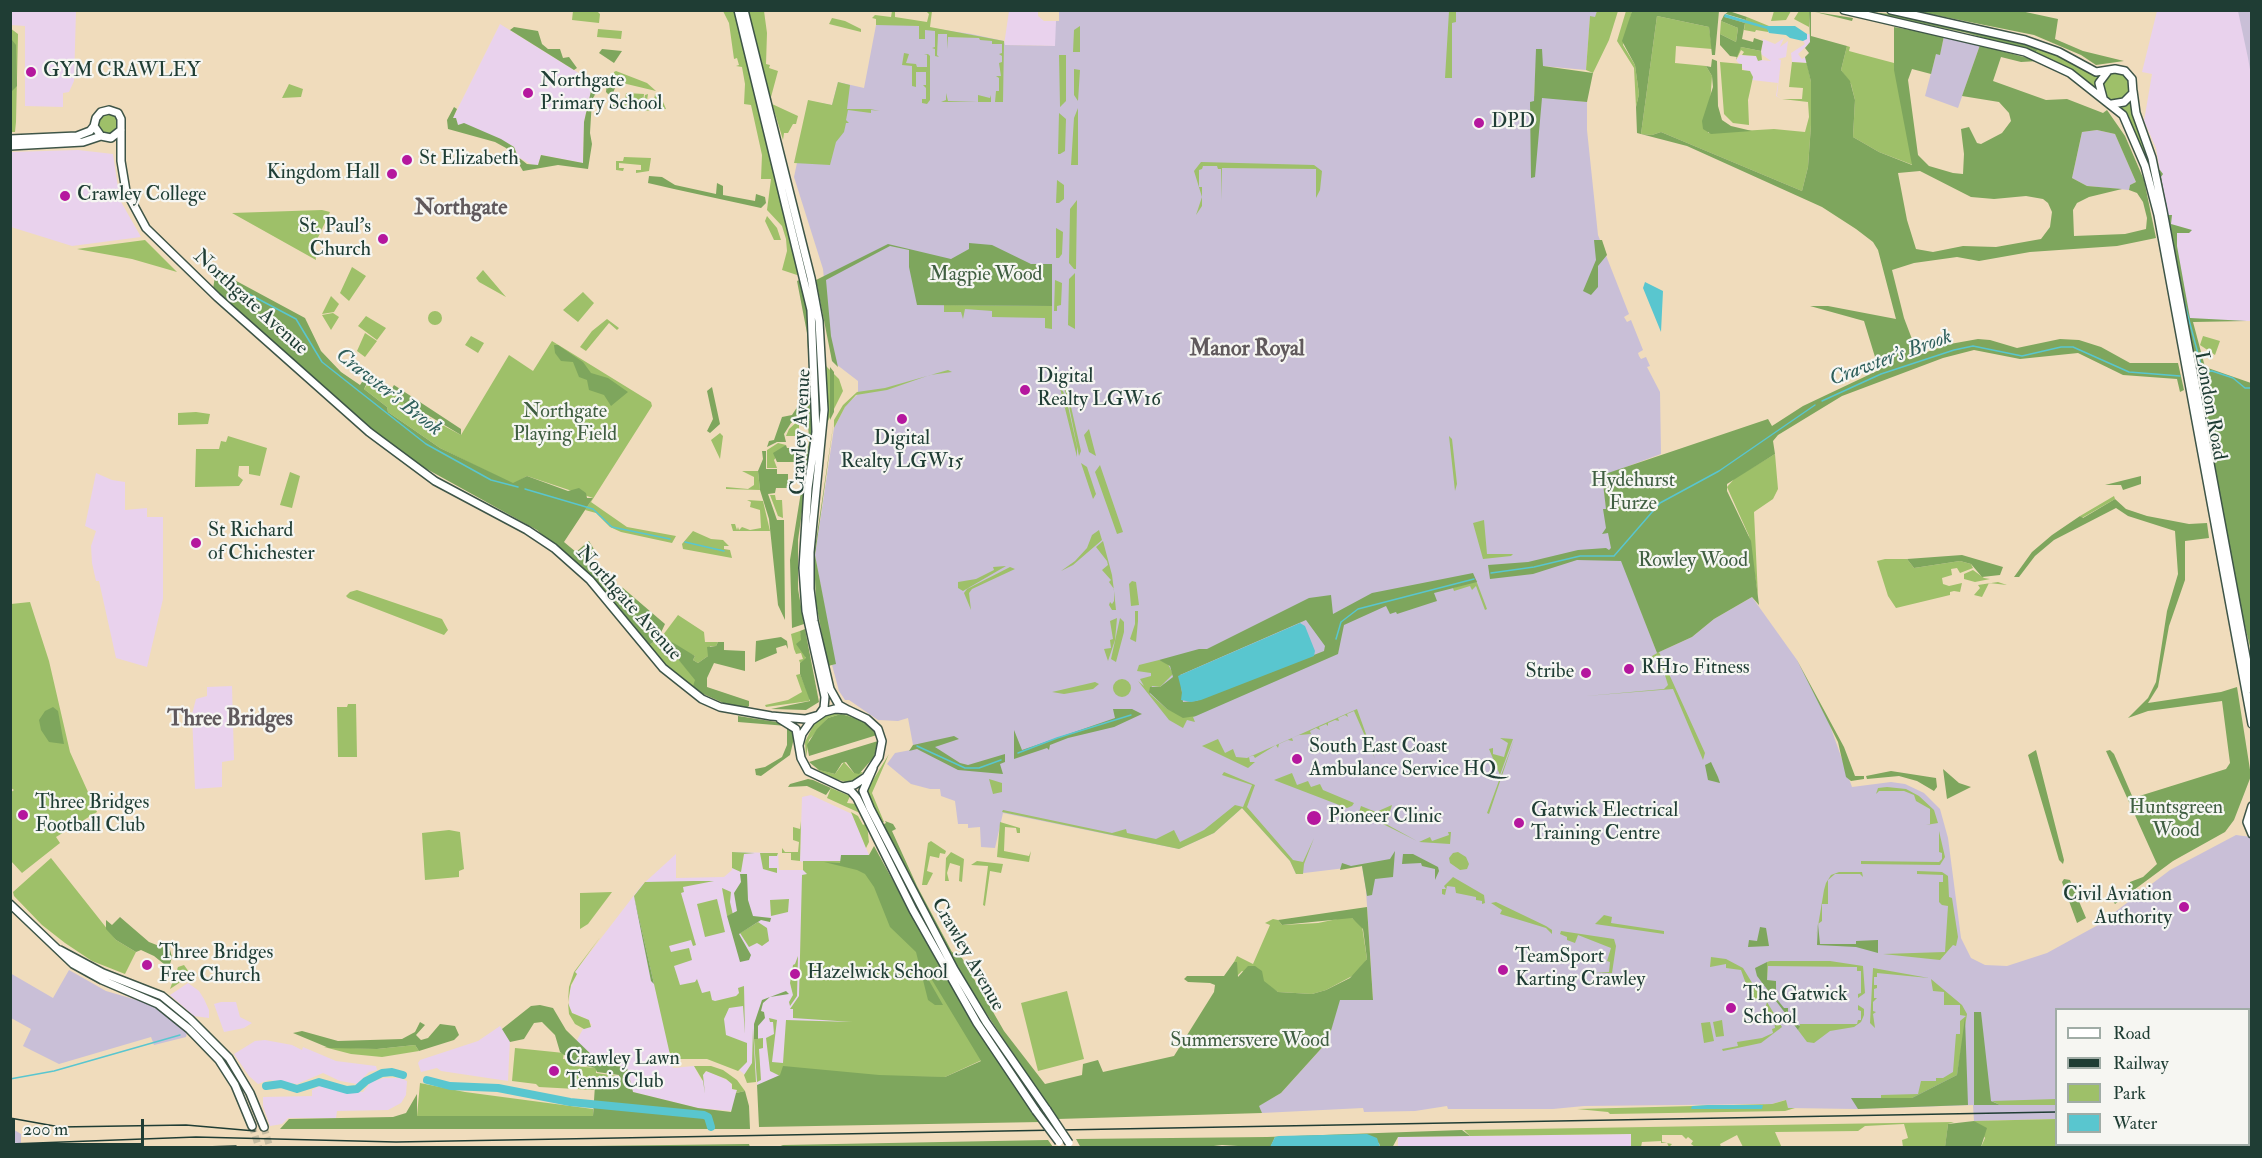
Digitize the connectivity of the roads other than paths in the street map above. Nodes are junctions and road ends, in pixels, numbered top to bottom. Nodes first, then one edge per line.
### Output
1 (738, 10) edge
2 (744, 10) edge
3 (1844, 10) edge
4 (1891, 10) edge
5 (2110, 70) junction
6 (2133, 91) junction
7 (2103, 98) junction
8 (2110, 104) junction
9 (94, 126) junction
10 (121, 130) junction
11 (104, 137) junction
12 (10, 139) edge
13 (10, 146) edge
14 (121, 150) junction
15 (2252, 689) edge
16 (848, 710) junction
17 (819, 715) junction
18 (771, 716) junction
19 (2252, 724) edge
20 (799, 746) junction
21 (873, 768) junction
22 (842, 787) junction
23 (2251, 806) edge
24 (2252, 834) edge
25 (10, 904) edge
26 (56, 948) junction
27 (252, 1126) tunnel mouth
28 (264, 1127) tunnel mouth
29 (1065, 1145) edge

1 - 17 main road, Crawley Avenue
2 - 16 main road, Crawley Avenue
3 - 7 main road
4 - 5 main road
5 - 6 main road
5 - 7 main road
6 - 8 main road
6 - 15 main road, London Road
7 - 8 main road
8 - 19 main road, London Road
9 - 10 main road
9 - 11 main road
9 - 12 main road
10 - 11 main road
10 - 14 main road, Northgate Avenue
11 - 13 main road
11 - 14 main road
14 - 18 main road, Northgate Avenue
16 - 17 main road
16 - 21 main road
17 - 18 main road, Northgate Avenue
17 - 20 main road
18 - 20 main road, Northgate Avenue
20 - 22 main road
21 - 22 main road
21 - 29 main road, Crawley Avenue, bridge
22 - 29 main road, Crawley Avenue, bridge
23 - 24 main road
25 - 26 main road
26 - 27 main road
26 - 28 main road

